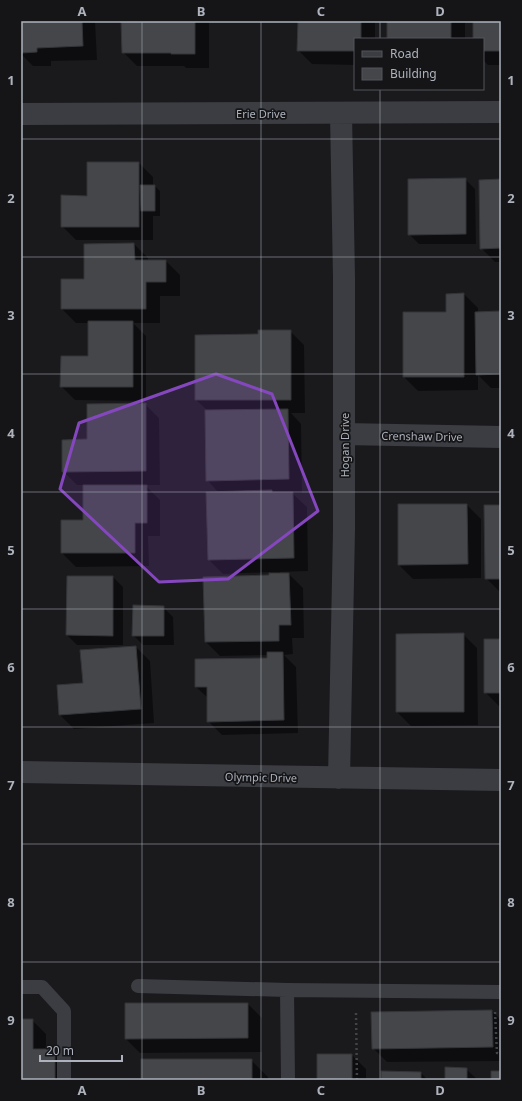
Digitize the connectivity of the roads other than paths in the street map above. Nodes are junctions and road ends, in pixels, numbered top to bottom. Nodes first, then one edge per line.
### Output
1 (501, 112) edge
2 (341, 113) junction
3 (21, 114) edge
4 (344, 434) junction
5 (501, 437) edge
6 (21, 772) edge
7 (339, 778) junction
8 (501, 780) edge
9 (138, 986) dead end
10 (21, 987) edge
11 (287, 990) junction
12 (497, 992) edge
13 (64, 1080) edge
14 (288, 1080) edge

1 - 2 street, Erie Drive
2 - 3 street, Erie Drive
2 - 4 street, Hogan Drive
4 - 5 street, Crenshaw Drive
4 - 7 street, Hogan Drive
6 - 7 street, Olympic Drive
7 - 8 street, Olympic Drive
9 - 11 lane
10 - 13 lane
11 - 12 lane
11 - 14 lane

